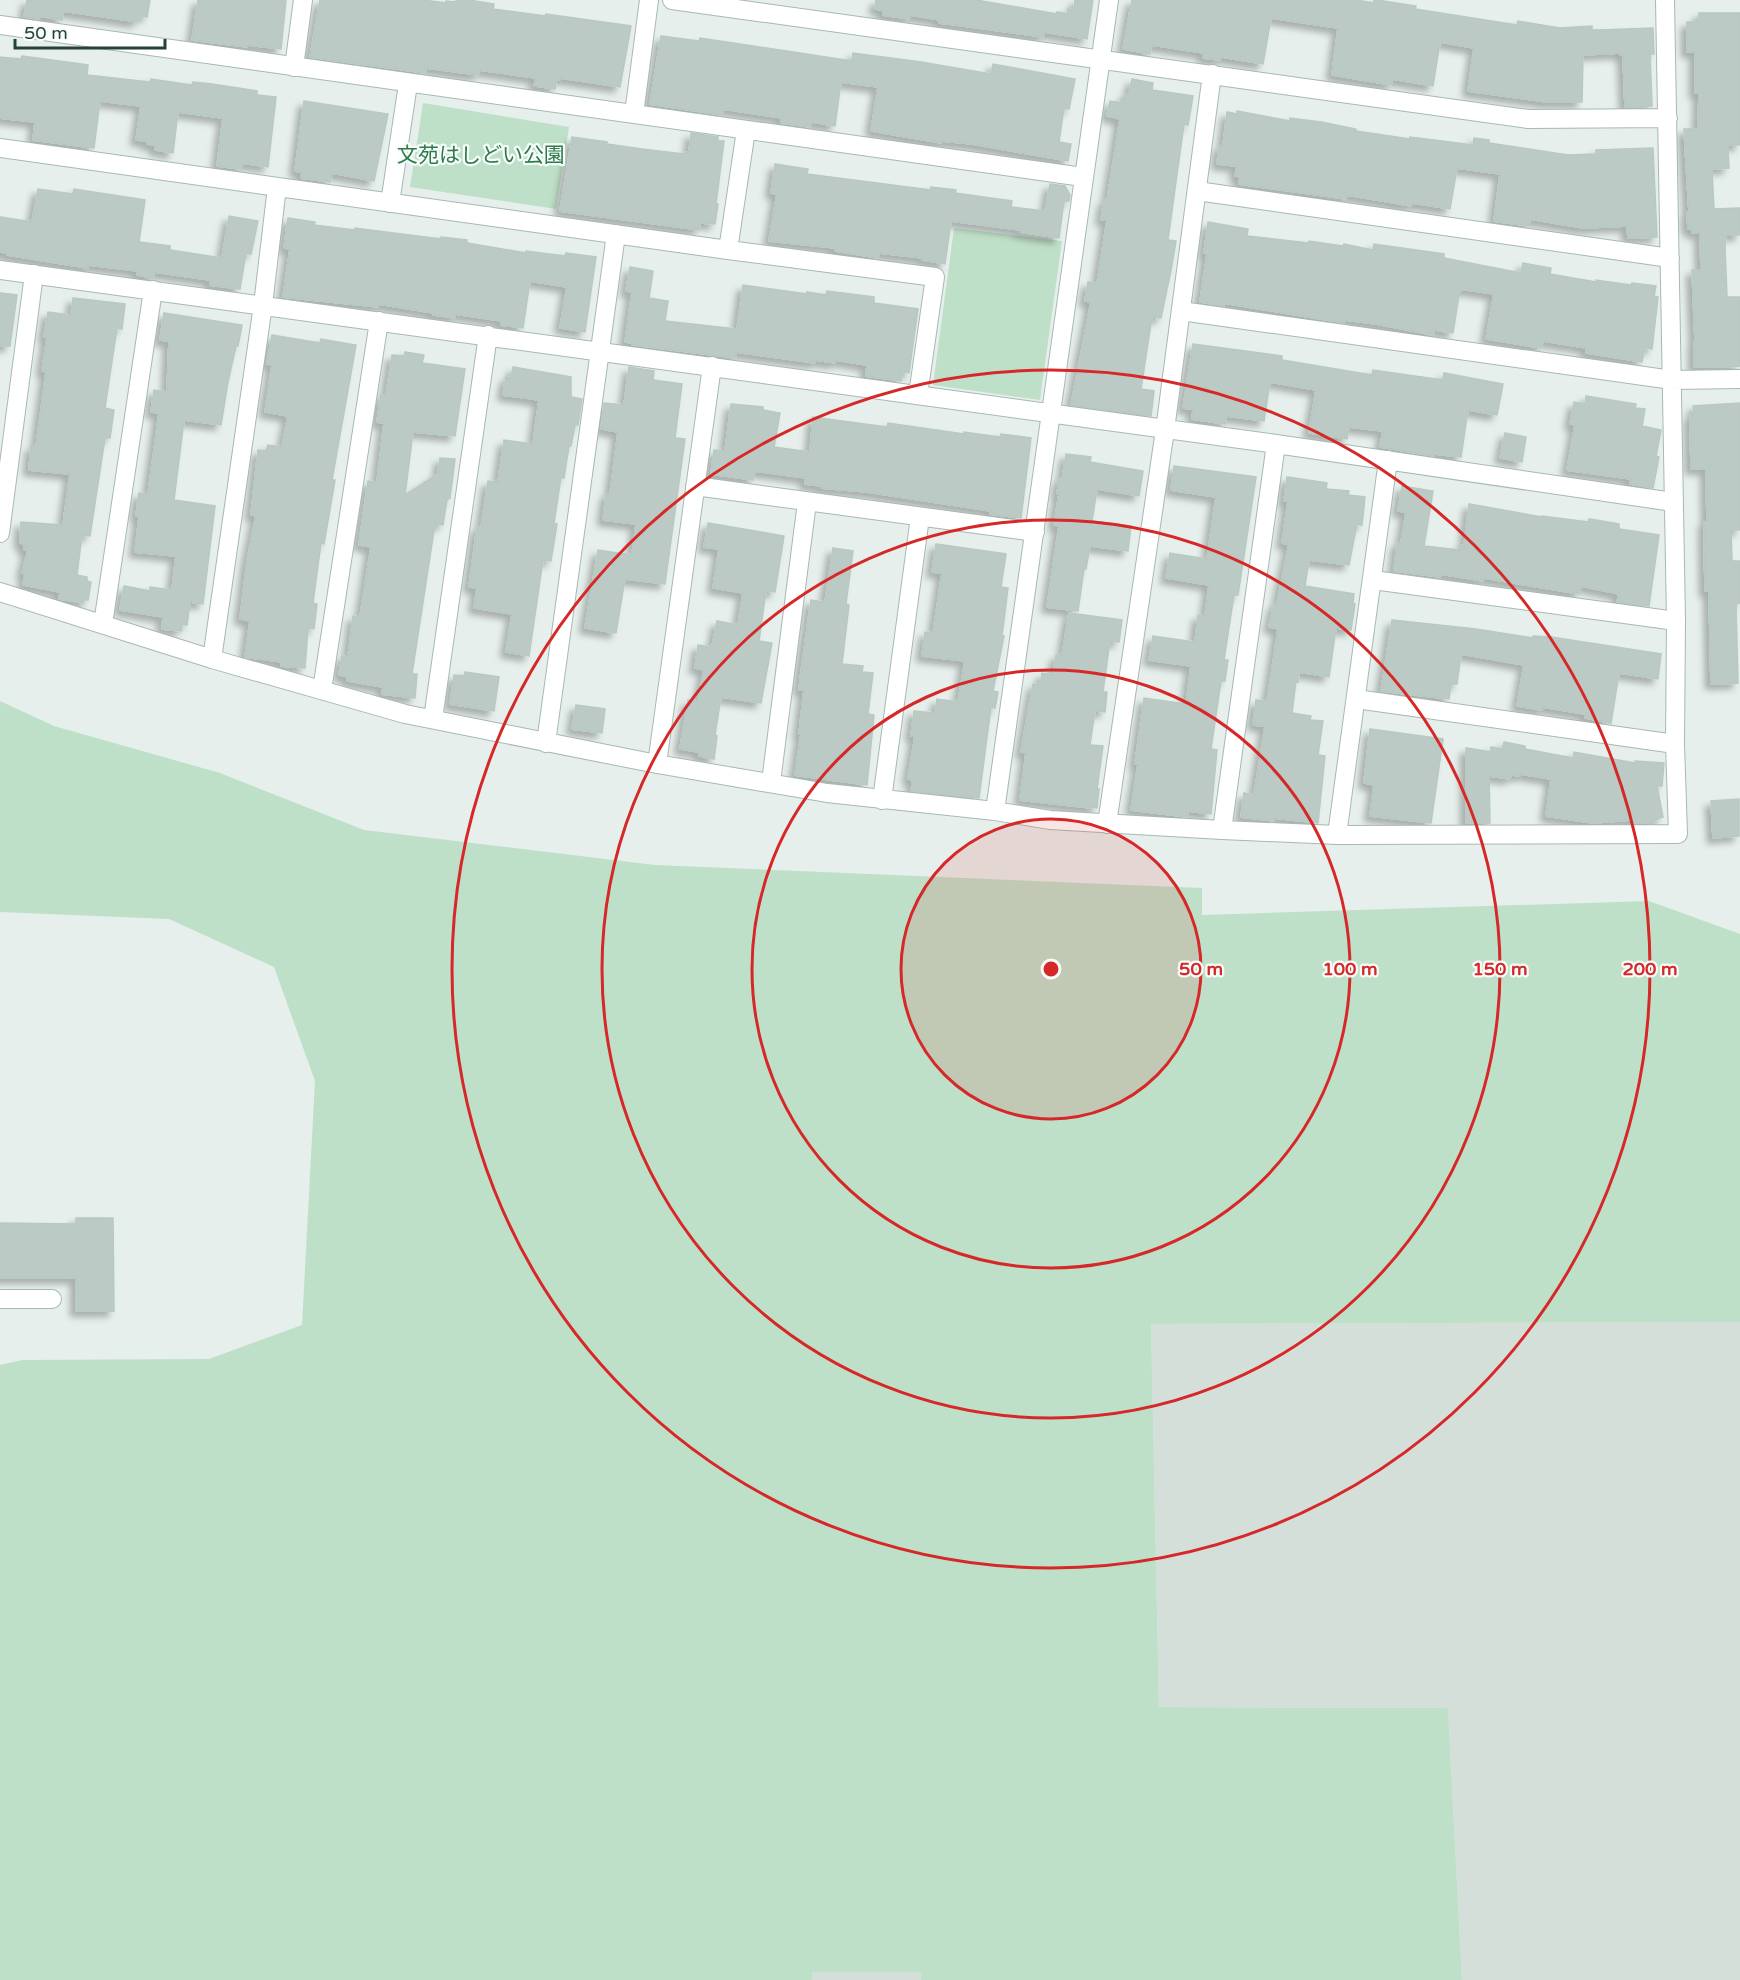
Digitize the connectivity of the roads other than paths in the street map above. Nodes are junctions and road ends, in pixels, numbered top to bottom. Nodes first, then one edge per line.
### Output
1 (303, 0) edge
2 (649, 0) edge
3 (672, 0) edge
4 (1109, 0) edge
5 (1665, 0) edge
6 (0, 26) edge
7 (1102, 58) junction
8 (294, 68) junction
9 (1212, 74) junction
10 (408, 84) junction
11 (634, 114) junction
12 (1668, 118) junction
13 (746, 130) junction
14 (0, 148) edge
15 (1083, 177) junction
16 (277, 187) junction
17 (1197, 191) junction
18 (390, 203) junction
19 (616, 234) junction
20 (728, 250) junction
21 (1670, 258) junction
22 (0, 270) edge
23 (34, 274) junction
24 (153, 290) junction
25 (263, 305) junction
26 (1180, 311) junction
27 (379, 321) junction
28 (488, 335) junction
29 (600, 351) junction
30 (712, 366) junction
31 (1740, 379) edge
32 (1672, 380) junction
33 (918, 395) junction
34 (1051, 414) junction
35 (1165, 430) junction
36 (1276, 444) junction
37 (1388, 460) junction
38 (695, 486) junction
39 (807, 502) junction
40 (1673, 502) junction
41 (920, 517) junction
42 (1035, 532) junction
43 (0, 533) edge
44 (1373, 580) junction
45 (0, 592) edge
46 (1676, 621) junction
47 (103, 624) junction
48 (212, 659) junction
49 (322, 690) junction
50 (1356, 699) junction
51 (432, 719) junction
52 (546, 743) junction
53 (1675, 744) junction
54 (657, 764) junction
55 (771, 782) junction
56 (882, 800) junction
57 (995, 811) junction
58 (1107, 824) junction
59 (1222, 830) junction
60 (1336, 835) junction
61 (0, 1299) edge
62 (52, 1299) dead end

1 - 8 street
2 - 11 street
3 - 7 street
4 - 7 street
5 - 12 street
6 - 8 street
7 - 9 street
7 - 15 street
8 - 10 street
9 - 12 street
9 - 17 street
10 - 11 street
10 - 18 street
11 - 13 street
12 - 21 street
13 - 15 street
13 - 20 street
14 - 16 street
15 - 34 street
16 - 18 street
16 - 25 street
17 - 21 street
17 - 26 street
18 - 19 street
19 - 20 street
19 - 29 street
20 - 33 street
21 - 32 street
22 - 23 street
23 - 24 street
23 - 43 street
24 - 25 street
24 - 47 street
25 - 27 street
25 - 48 street
26 - 32 street
26 - 35 street
27 - 28 street
27 - 49 street
28 - 29 street
28 - 51 street
29 - 30 street
29 - 52 street
30 - 33 street
30 - 38 street
31 - 32 street
32 - 40 street
33 - 34 street
34 - 35 street
34 - 42 street
35 - 36 street
35 - 58 street
36 - 37 street
36 - 59 street
37 - 40 street
37 - 44 street
38 - 39 street
38 - 54 street
39 - 41 street
39 - 55 street
40 - 46 street
41 - 42 street
41 - 56 street
42 - 57 street
44 - 46 street
44 - 50 street
45 - 47 street
46 - 53 street
47 - 48 street
48 - 49 street
49 - 51 street
50 - 53 street
50 - 60 street
51 - 52 street
52 - 54 street
53 - 60 street
54 - 55 street
55 - 56 street
56 - 57 street
57 - 58 street
58 - 59 street
59 - 60 street
61 - 62 street

